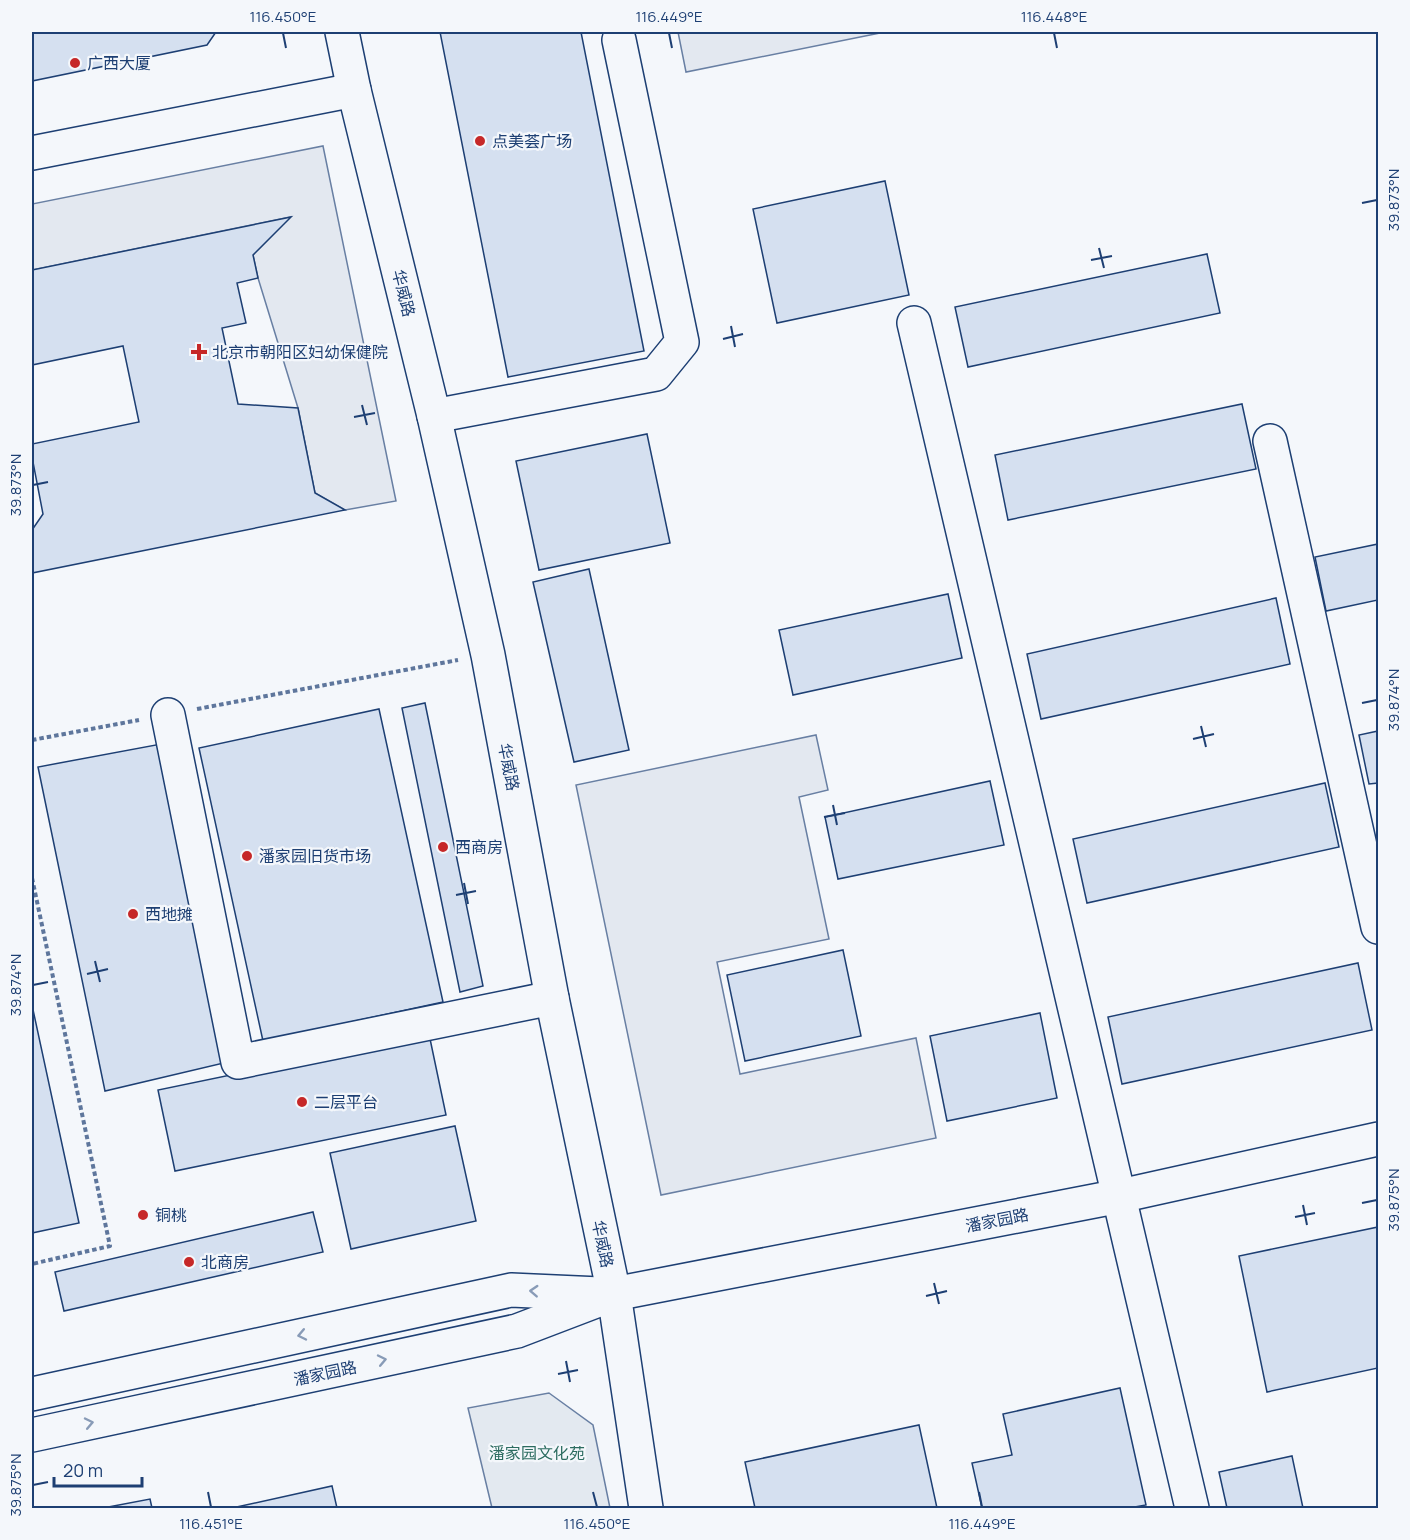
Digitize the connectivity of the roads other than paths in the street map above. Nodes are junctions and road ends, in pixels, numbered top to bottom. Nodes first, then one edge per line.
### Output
1 (342, 32) edge
2 (619, 40) dead end
3 (354, 90) junction
4 (32, 153) edge
5 (914, 323) dead end
6 (434, 416) junction
7 (1270, 441) dead end
8 (168, 715) road end
9 (1378, 927) edge
10 (552, 998) junction
11 (1378, 1139) edge
12 (1120, 1196) junction
13 (614, 1294) junction
14 (32, 1394) edge
15 (32, 1435) edge
16 (646, 1509) edge
17 (1191, 1509) edge

1 - 3 street, 华威路
2 - 6 street
3 - 4 street
3 - 6 street, 华威路
5 - 12 street
6 - 10 street, 华威路
7 - 9 street
8 - 10 street
10 - 13 street, 华威路
11 - 12 street, 潘家园路
12 - 13 street, 潘家园路
12 - 17 street
13 -> 14 street, 潘家园路
15 -> 13 street, 潘家园路
13 - 16 street, 华威路

